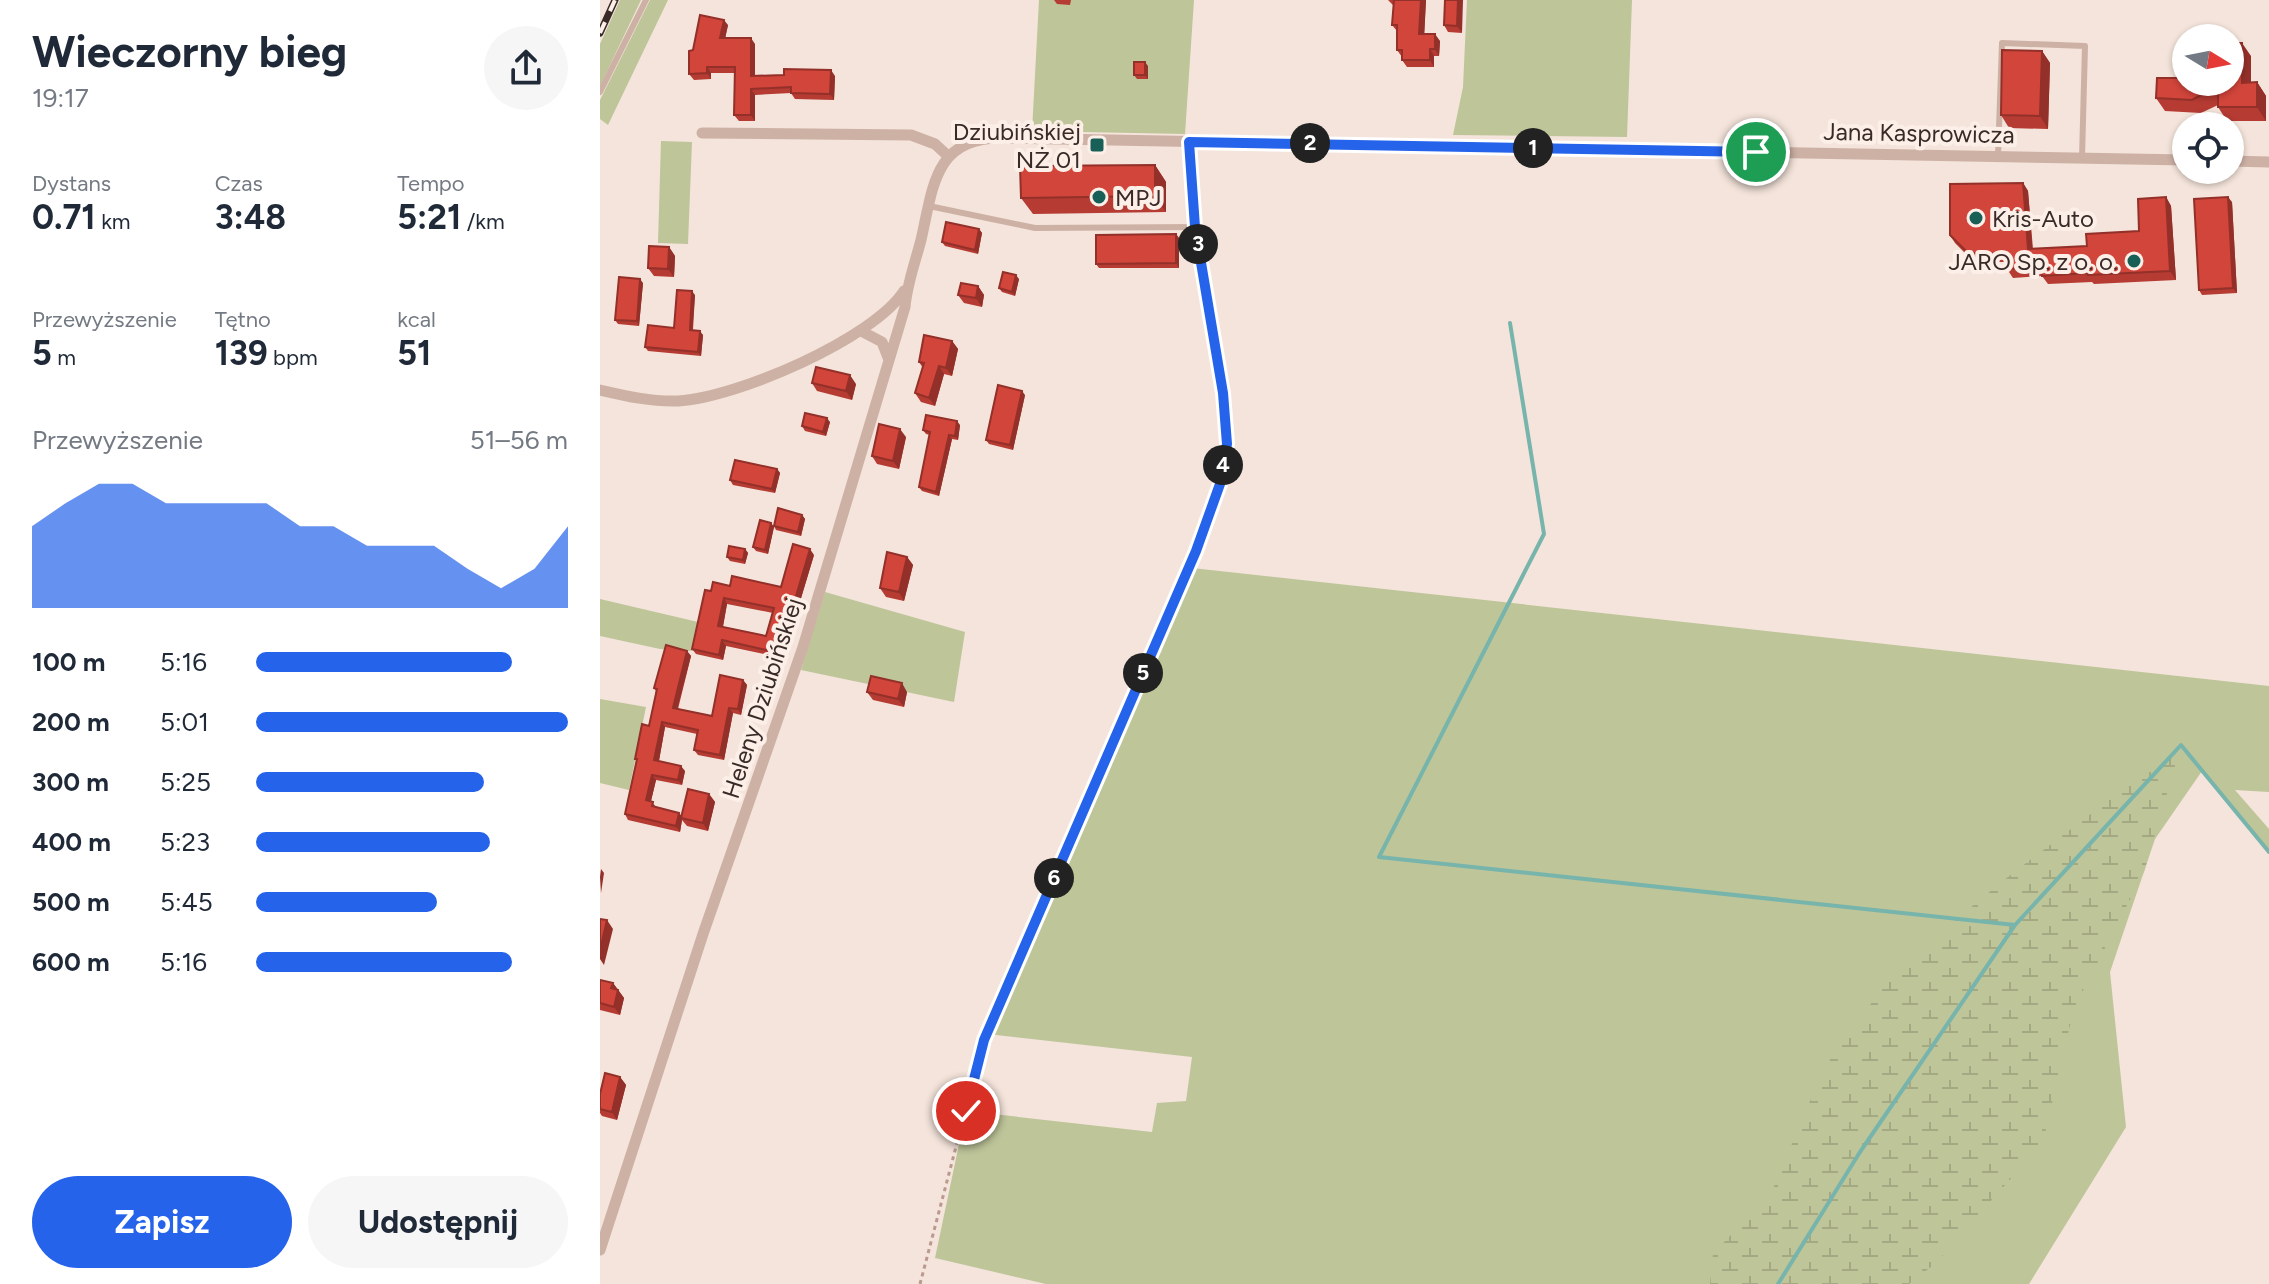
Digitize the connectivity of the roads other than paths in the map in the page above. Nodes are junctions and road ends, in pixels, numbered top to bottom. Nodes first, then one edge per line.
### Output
1 (646, 0) edge
2 (600, 92) edge
3 (702, 133) dead end
4 (948, 156) junction
5 (1998, 156) junction
6 (2082, 158) junction
7 (2172, 160) edge
8 (2244, 161) edge
9 (2269, 162) edge
10 (929, 206) junction
11 (1195, 227) road end
12 (907, 287) junction
13 (861, 331) junction
14 (889, 363) junction
15 (600, 390) edge
16 (600, 1250) edge

1 - 2 lane
3 - 4 street
4 - 5 street, Jana Kasprowicza
4 - 10 street, Heleny Dziubińskiej
5 - 6 street, Jana Kasprowicza
5 - 6 lane
6 - 7 street, Jana Kasprowicza
8 - 9 street
10 - 11 lane
10 - 12 street, Heleny Dziubińskiej
12 - 13 street
12 - 14 street, Heleny Dziubińskiej
13 - 14 street
13 - 15 street
14 - 16 street, Heleny Dziubińskiej

